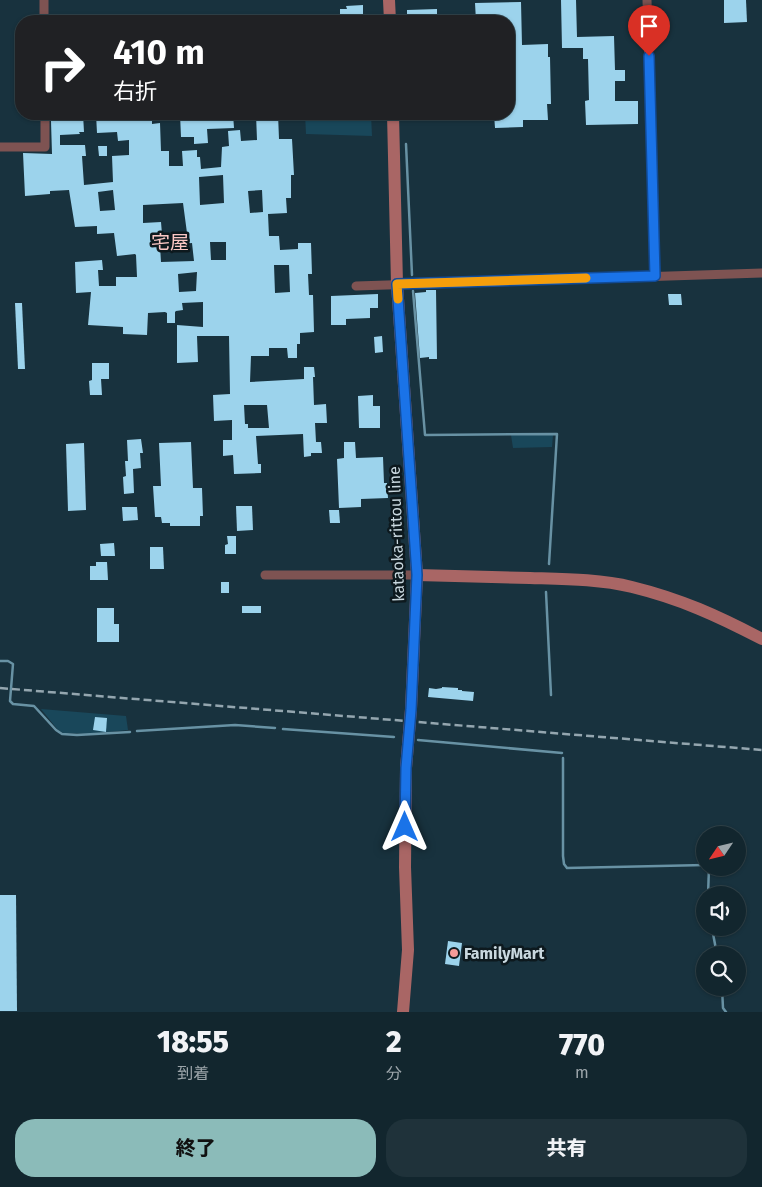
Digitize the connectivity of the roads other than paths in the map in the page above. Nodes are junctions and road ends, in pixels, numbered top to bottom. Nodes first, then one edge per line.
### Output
1 (44, 0) edge
2 (389, 0) edge
3 (647, 0) edge
4 (44, 15) edge
5 (390, 15) edge
6 (45, 120) edge
7 (393, 120) edge
8 (0, 147) edge
9 (762, 273) edge
10 (655, 276) junction
11 (397, 284) junction
12 (356, 286) dead end
13 (417, 575) junction
14 (265, 576) dead end
15 (762, 639) edge
16 (403, 1012) edge

1 - 4 street
2 - 5 main road
3 - 10 street
6 - 8 street
7 - 11 main road, kataoka-rittou line
9 - 10 street
10 - 11 street
11 - 12 street
11 - 13 main road, kataoka-rittou line
13 - 14 street
13 - 15 main road
13 - 16 main road, kataoka-rittou line

